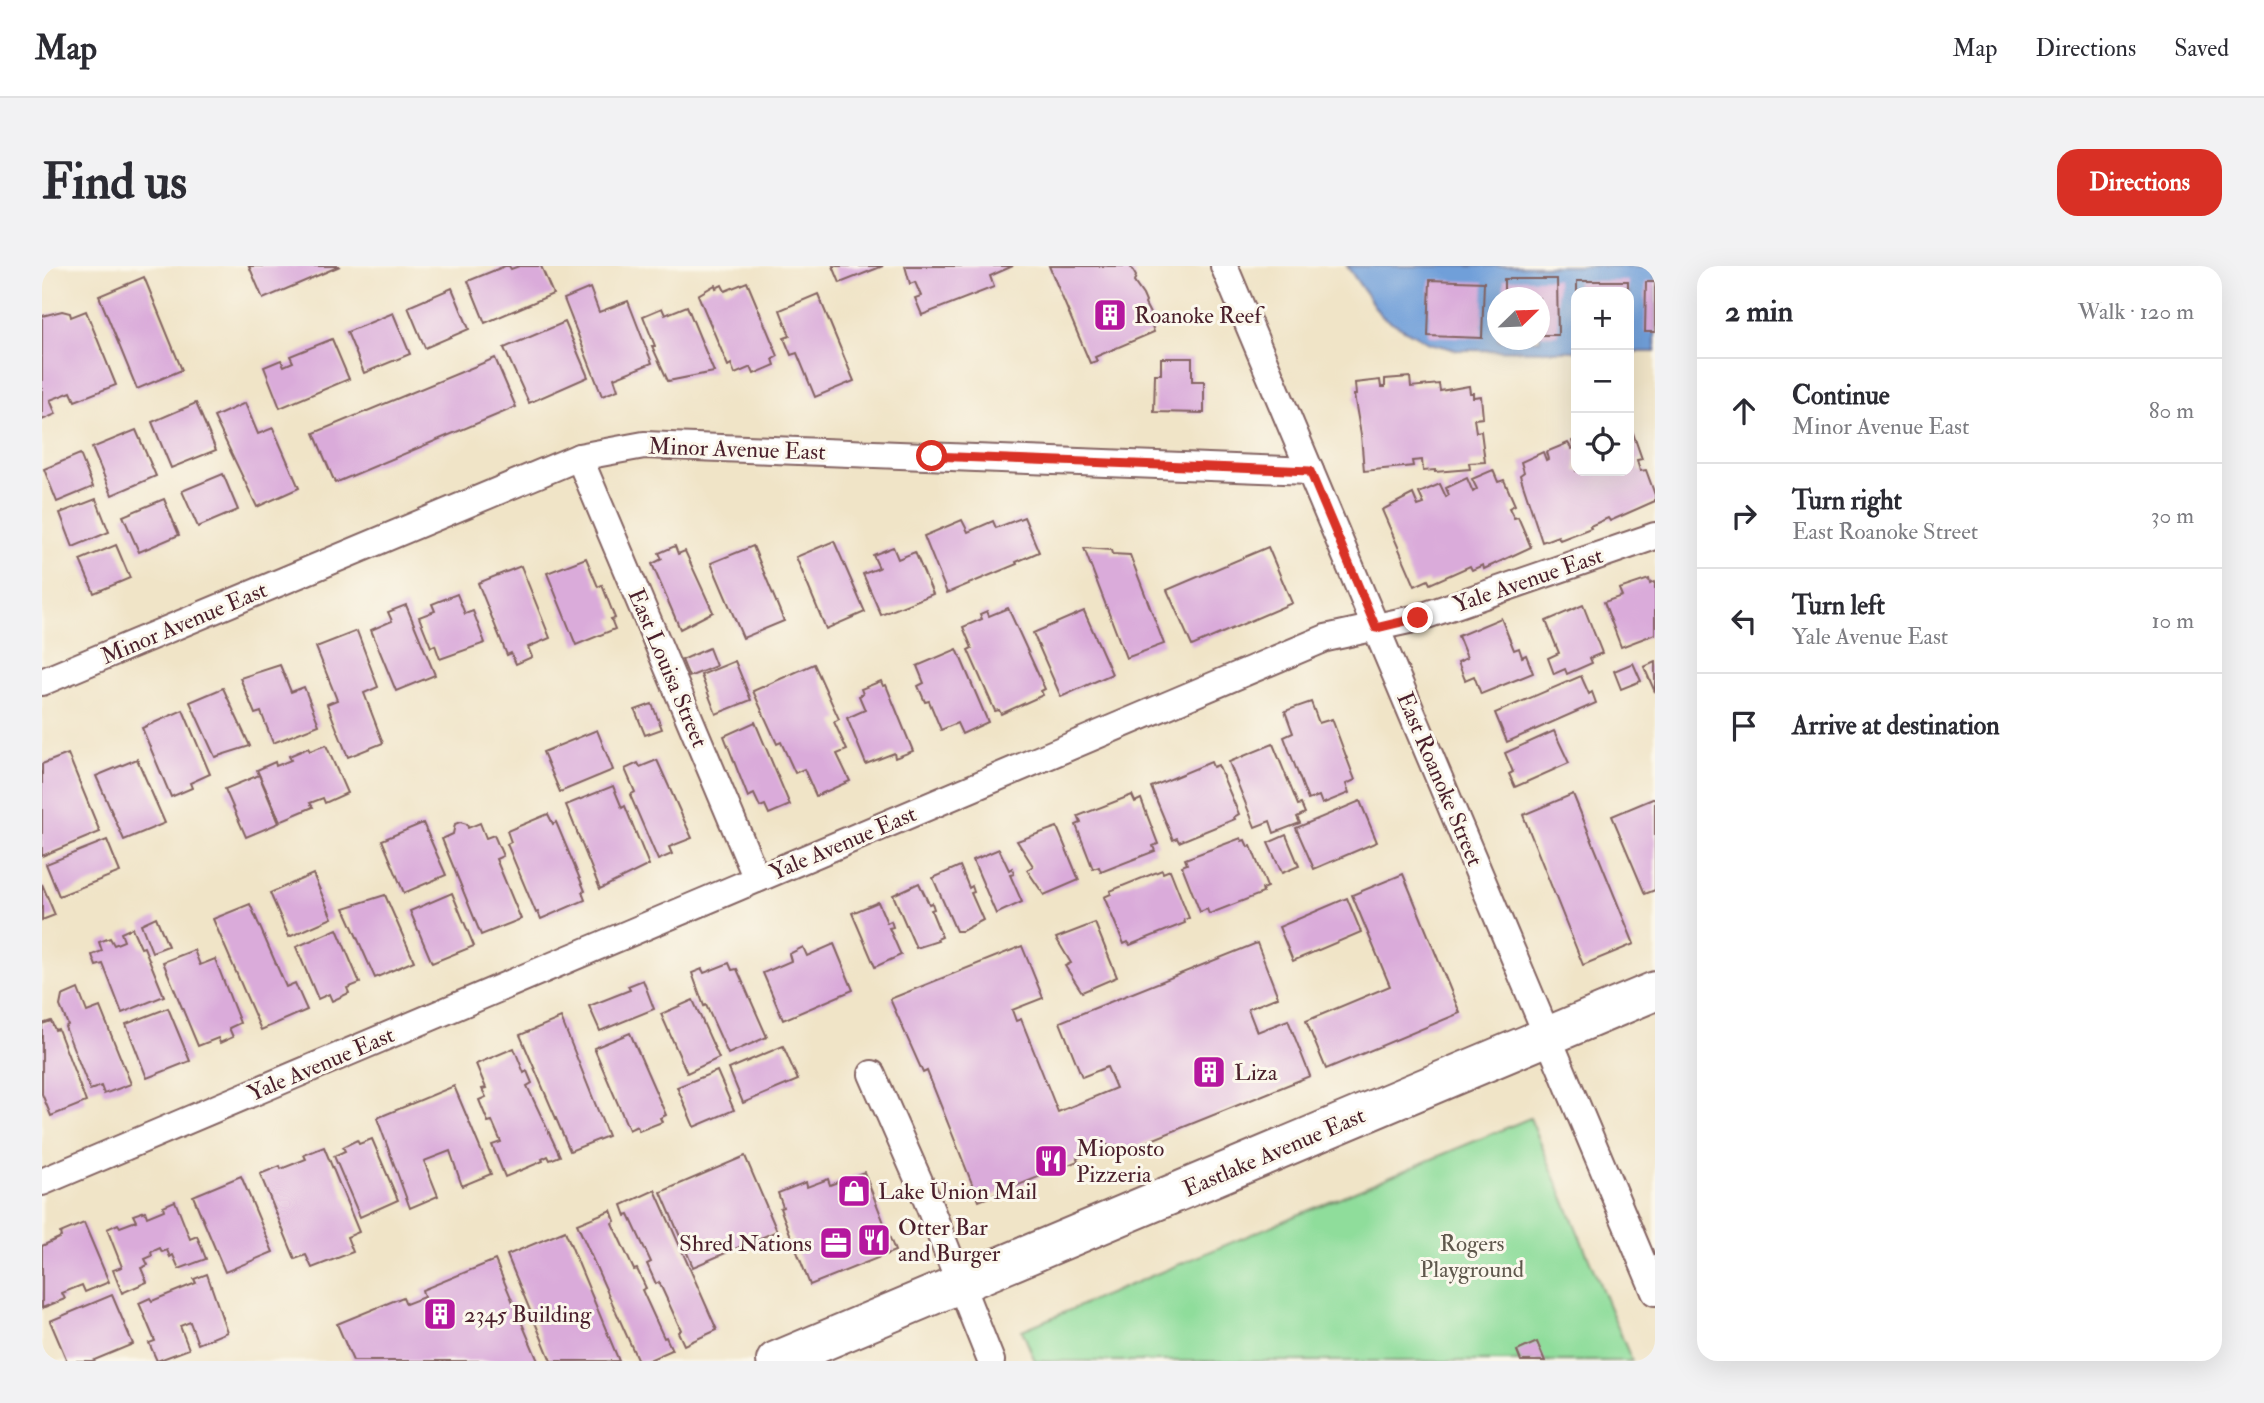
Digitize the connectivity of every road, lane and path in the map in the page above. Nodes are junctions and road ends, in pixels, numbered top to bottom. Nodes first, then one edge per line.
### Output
1 (1224, 266) edge
2 (579, 457) junction
3 (1310, 471) junction
4 (1655, 536) edge
5 (1376, 628) junction
6 (42, 682) edge
7 (757, 879) junction
8 (1655, 991) edge
9 (1549, 1036) junction
10 (872, 1073) dead end
11 (42, 1182) edge
12 (960, 1285) junction
13 (1655, 1292) edge
14 (776, 1361) edge
15 (991, 1361) edge

1 - 3 street, East Roanoke Street
2 - 3 street, Minor Avenue East
2 - 6 street, Minor Avenue East
2 - 7 street, East Louisa Street
3 - 5 street, East Roanoke Street
4 - 5 street, Yale Avenue East
5 - 7 street, Yale Avenue East
5 - 9 street, East Roanoke Street
7 - 11 street, Yale Avenue East
8 - 9 main road, Eastlake Avenue East
9 - 12 main road, Eastlake Avenue East
9 - 13 street, East Roanoke Street
10 - 12 street
12 - 14 main road, Eastlake Avenue East
12 - 15 street

